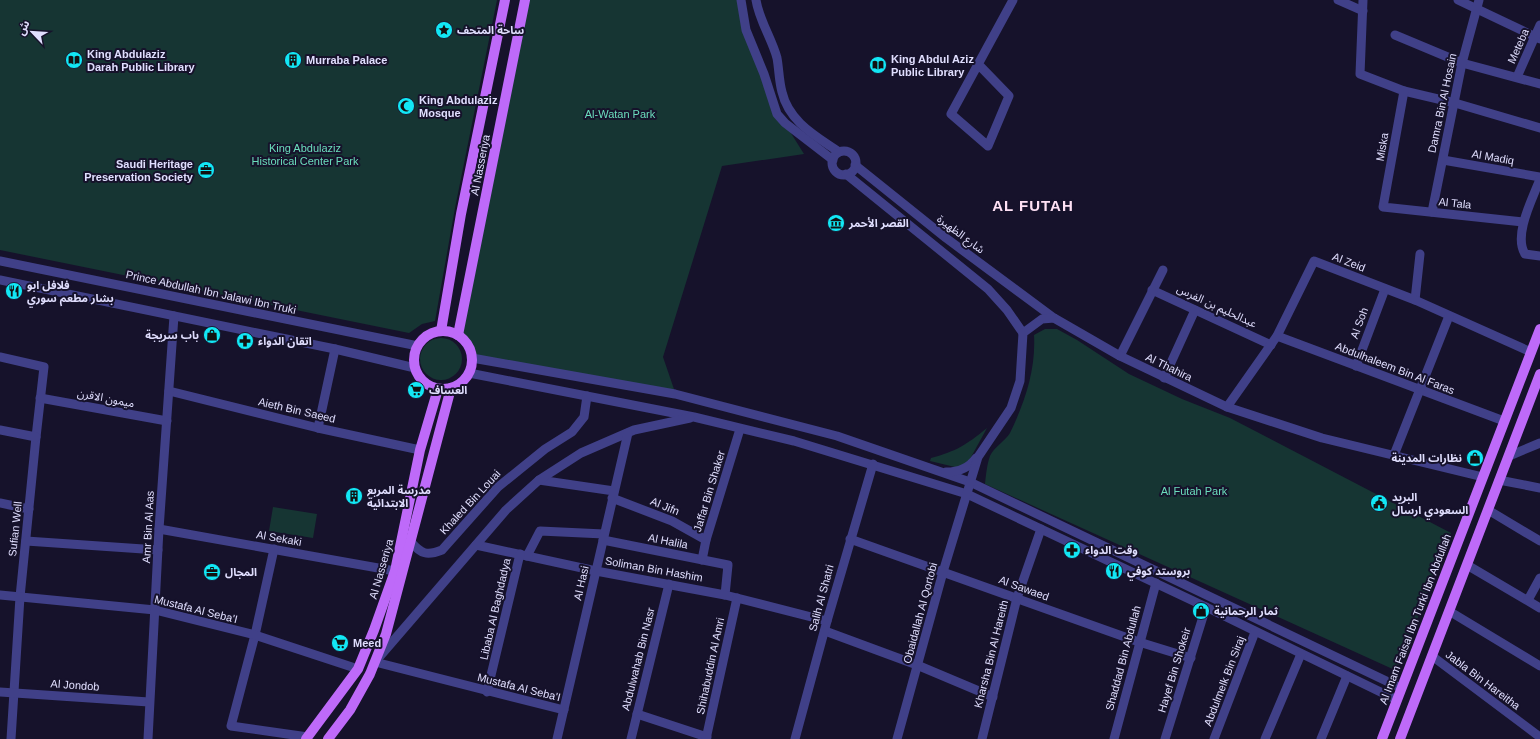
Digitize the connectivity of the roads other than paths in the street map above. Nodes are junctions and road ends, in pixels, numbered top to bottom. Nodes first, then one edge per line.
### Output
1 (505, 0) edge
2 (525, 0) edge
3 (741, 0) edge
4 (756, 0) edge
5 (1013, 0) edge
6 (1338, 0) edge
7 (1363, 0) edge
8 (1458, 0) edge
9 (1478, 4) edge
10 (1362, 11) junction
11 (1540, 25) edge
12 (1395, 35) dead end
13 (1538, 38) edge
14 (1462, 63) junction
15 (978, 64) junction
16 (1517, 77) junction
17 (1540, 84) edge
18 (1404, 91) junction
19 (1455, 103) junction
20 (1540, 128) edge
21 (840, 152) junction
22 (833, 160) junction
23 (1443, 160) junction
24 (855, 165) junction
25 (846, 174) junction
26 (1540, 178) edge
27 (1383, 207) joint
28 (1432, 212) junction
29 (1523, 222) junction
30 (1420, 254) dead end
31 (1540, 256) edge
32 (0, 261) edge
33 (1163, 270) dead end
34 (0, 280) edge
35 (1385, 289) junction
36 (1152, 290) junction
37 (1415, 300) junction
38 (1195, 310) junction
39 (174, 316) junction
40 (1449, 316) junction
41 (1054, 318) junction
42 (1540, 329) edge
43 (441, 331) junction
44 (1023, 333) junction
45 (458, 335) junction
46 (1277, 336) junction
47 (1271, 345) junction
48 (418, 346) junction
49 (335, 349) junction
50 (1532, 352) junction
51 (1120, 356) junction
52 (0, 357) edge
53 (472, 358) junction
54 (1356, 366) junction
55 (415, 368) junction
56 (469, 373) junction
57 (1540, 374) edge
58 (1164, 378) junction
59 (438, 388) junction
60 (451, 388) junction
61 (1419, 390) junction
62 (169, 391) junction
63 (587, 396) junction
64 (40, 398) junction
65 (1227, 407) junction
66 (694, 417) junction
67 (167, 421) junction
68 (1504, 421) junction
69 (318, 428) junction
70 (740, 428) junction
71 (0, 430) edge
72 (628, 433) junction
73 (36, 437) junction
74 (1540, 443) edge
75 (984, 447) junction
76 (420, 450) junction
77 (1394, 455) junction
78 (1509, 456) junction
79 (873, 464) junction
80 (930, 468) junction
81 (1483, 477) junction
82 (539, 480) junction
83 (1499, 480) junction
84 (970, 482) junction
85 (1540, 488) edge
86 (613, 494) junction
87 (967, 494) junction
88 (0, 503) edge
89 (29, 510) junction
90 (1488, 510) junction
91 (160, 529) junction
92 (1041, 529) junction
93 (604, 537) junction
94 (850, 539) junction
95 (706, 540) junction
96 (26, 541) junction
97 (1540, 541) edge
98 (411, 542) junction
99 (476, 545) junction
100 (274, 549) junction
101 (158, 550) junction
102 (523, 555) junction
103 (702, 560) junction
104 (1467, 564) junction
105 (395, 571) junction
106 (596, 571) junction
107 (943, 572) junction
108 (1540, 578) edge
109 (1156, 583) junction
110 (669, 584) junction
111 (0, 595) edge
112 (725, 595) junction
113 (20, 597) junction
114 (737, 598) junction
115 (1017, 598) junction
116 (1528, 600) junction
117 (1224, 603) junction
118 (1206, 607) junction
119 (1540, 608) edge
120 (156, 610) junction
121 (1449, 611) junction
122 (1217, 613) junction
123 (1246, 613) junction
124 (1238, 623) junction
125 (826, 626) junction
126 (1255, 632) junction
127 (255, 635) junction
128 (1139, 642) junction
129 (1301, 654) junction
130 (1432, 656) junction
131 (1191, 658) junction
132 (375, 662) junction
133 (918, 666) junction
134 (1540, 666) edge
135 (358, 669) junction
136 (1347, 676) junction
137 (1402, 688) junction
138 (0, 692) edge
139 (487, 692) junction
140 (14, 693) junction
141 (993, 697) junction
142 (1397, 700) junction
143 (149, 703) junction
144 (564, 710) junction
145 (637, 714) junction
146 (1540, 737) edge
147 (307, 738) edge
148 (706, 738) edge
149 (10, 739) edge
150 (143, 739) edge
151 (148, 739) edge
152 (328, 739) edge
153 (557, 739) edge
154 (631, 739) edge
155 (795, 739) edge
156 (898, 739) edge
157 (982, 739) edge
158 (1114, 739) edge
159 (1165, 739) edge
160 (1214, 739) edge
161 (1265, 739) edge
162 (1321, 739) edge
163 (1382, 739) edge
164 (1400, 739) edge

1 - 43 main road, Al Nasseriya
2 - 45 main road, Al Nasseriya
3 - 22 street
4 - 21 street, شارع الظهيرة
5 - 15 street
6 - 10 street
7 - 10 street
8 - 9 street
9 - 13 street
9 - 14 street, Damra Bin Al Hosain
10 - 18 street
11 - 13 street, Meteba
12 - 14 street
13 - 16 street, Meteba
14 - 16 street
14 - 19 street, Damra Bin Al Hosain
15 - 15 street
16 - 17 street
18 - 19 street
18 - 27 street, Miska
19 - 20 street
19 - 23 street, Damra Bin Al Hosain
21 - 22 street
21 - 24 street, شارع الظهيرة
22 - 25 street
23 - 26 street, Al Madiq
23 - 28 street, Damra Bin Al Hosain
24 - 25 street
24 - 41 street, شارع الظهيرة
25 - 44 street
26 - 29 street
27 - 28 street, Al Tala
28 - 29 street, Al Tala
29 - 31 street
30 - 37 street
32 - 48 street, Prince Abdullah Ibn Jalawi Ibn Truki
33 - 36 street
34 - 39 street
35 - 37 street, Al Zeid
35 - 46 street, Al Zeid
35 - 54 street, Al Soh
36 - 38 street, عبدالحليم بن الفرس
36 - 51 street
37 - 40 street, Al Zeid
38 - 47 street, عبدالحليم بن الفرس
38 - 58 street
39 - 49 street
39 - 62 street, Amr Bin Al Aas
40 - 50 street, Al Zeid
40 - 61 street
41 - 44 street
41 - 51 street, Al Thahira
42 - 50 main road, Al Imam Faisal Ibn Turki Ibn Abdullah
43 - 45 main road
43 - 48 main road
44 - 75 street
45 - 53 main road
46 - 47 street, Al Zeid
46 - 54 street, Abdulhaleem Bin Al Faras
47 - 65 street, Al Zeid
48 - 55 main road
49 - 55 street
49 - 69 street
50 - 68 main road, Al Imam Faisal Ibn Turki Ibn Abdullah
51 - 58 street, Al Thahira
52 - 64 street, Sufian Well
53 - 56 main road
53 - 80 street
54 - 61 street, Abdulhaleem Bin Al Faras
55 - 59 main road
56 - 60 main road
56 - 63 street
57 - 78 main road
58 - 65 street, Al Thahira
59 - 60 main road
59 - 76 main road, Al Nasseriya
60 - 98 main road, Al Nasseriya
61 - 68 street, Abdulhaleem Bin Al Faras
61 - 77 street
62 - 67 street, Amr Bin Al Aas
62 - 69 street, Aieth Bin Saeed
63 - 66 street
63 - 98 street, Khaled Bin Louai
64 - 67 street, ميمون الاقرن
64 - 73 street, Sufian Well
65 - 77 street, Al Thahira
66 - 70 street
66 - 72 street
67 - 91 street, Amr Bin Al Aas
68 - 81 main road, Al Imam Faisal Ibn Turki Ibn Abdullah
69 - 76 street, Aieth Bin Saeed
70 - 79 street
70 - 95 street, Jaffar Bin Shaker
71 - 73 street
72 - 82 street
72 - 86 street, Al Hasi
73 - 89 street, Sufian Well
74 - 78 street
75 - 80 street
75 - 84 street
76 - 105 main road, Al Nasseriya
77 - 81 street, Al Thahira
78 - 83 main road
79 - 87 street
79 - 94 street, Salih Al Shatri
80 - 84 street
81 - 137 main road, Al Imam Faisal Ibn Turki Ibn Abdullah
82 - 86 street
82 - 99 street
83 - 85 street
83 - 90 main road
84 - 87 street
84 - 117 street
86 - 93 street, Al Hasi
86 - 95 street, Al Jifn
87 - 92 street
87 - 107 street, Obaidallah Al Qortobi
88 - 89 street
89 - 96 street, Sufian Well
90 - 97 street
90 - 104 main road
91 - 100 street, Al Sekaki
91 - 101 street, Amr Bin Al Aas
92 - 109 street
92 - 115 street, Kharsha Bin Al Hareith
93 - 102 street, Al Halila
93 - 103 street, Al Halila
93 - 106 street, Al Hasi
94 - 107 street, Al Sawaed
94 - 125 street, Salih Al Shatri
95 - 103 street, Jaffar Bin Shaker
96 - 101 street
96 - 113 street, Sufian Well
98 - 132 main road, Al Nasseriya
99 - 102 street, Soliman Bin Hashim
99 - 132 street
100 - 105 street, Al Sekaki
100 - 127 street
101 - 120 street, Amr Bin Al Aas
102 - 106 street, Soliman Bin Hashim
102 - 139 street, Libaba Al Baghdadya
103 - 112 street, Al Halila
104 - 116 street
104 - 121 main road
105 - 135 main road, Al Nasseriya
106 - 110 street, Soliman Bin Hashim
106 - 144 street, Al Hasi
107 - 115 street, Al Sawaed
107 - 133 street, Obaidallah Al Qortobi
108 - 116 street
109 - 118 street
109 - 128 street, Shaddad Bin Abdullah
110 - 112 street, Soliman Bin Hashim
110 - 145 street, Abdulwahab Bin Nasr
111 - 113 street, Mustafa Al Seba'I
112 - 114 street, Soliman Bin Hashim
113 - 120 street, Mustafa Al Seba'I
113 - 140 street, Sufian Well
114 - 125 street, Soliman Bin Hashim
114 - 148 street, Shihabuddin Al Amri
115 - 128 street, Al Sawaed
115 - 141 street, Kharsha Bin Al Hareith
116 - 119 street
117 - 122 street
117 - 123 street
118 - 122 street
118 - 131 street, Hayef Bin Shokeir
120 - 127 street, Mustafa Al Seba'I
120 - 143 street, Amr Bin Al Aas
121 - 130 main road
121 - 134 street
122 - 124 street
123 - 124 street
123 - 137 street
124 - 126 street
125 - 133 street, Soliman Bin Hashim
125 - 155 street, Salih Al Shatri
126 - 129 street
126 - 160 street, Abdulmelk Bin Siraj
127 - 135 street, Mustafa Al Seba'I
127 - 147 street
128 - 131 street, Al Sawaed
128 - 158 street, Shaddad Bin Abdullah
129 - 136 street
129 - 161 street
130 - 146 street, Jabla Bin Hareitha
130 - 164 main road
131 - 159 street, Hayef Bin Shokeir
132 - 139 street, Mustafa Al Seba'I
132 - 152 main road, Al Nasseriya
133 - 141 street, Soliman Bin Hashim
133 - 156 street, Obaidallah Al Qortobi
135 - 147 main road, Al Nasseriya
136 - 142 street
136 - 162 street
137 - 142 main road, Al Imam Faisal Ibn Turki Ibn Abdullah
138 - 140 street, Al Jondob
139 - 144 street, Mustafa Al Seba'I
140 - 143 street, Al Jondob
140 - 149 street, Sufian Well
141 - 157 street, Kharsha Bin Al Hareith
142 - 163 main road, Al Imam Faisal Ibn Turki Ibn Abdullah
143 - 150 street
143 - 151 street, Amr Bin Al Aas
144 - 153 street, Al Hasi
145 - 148 street
145 - 154 street, Abdulwahab Bin Nasr

